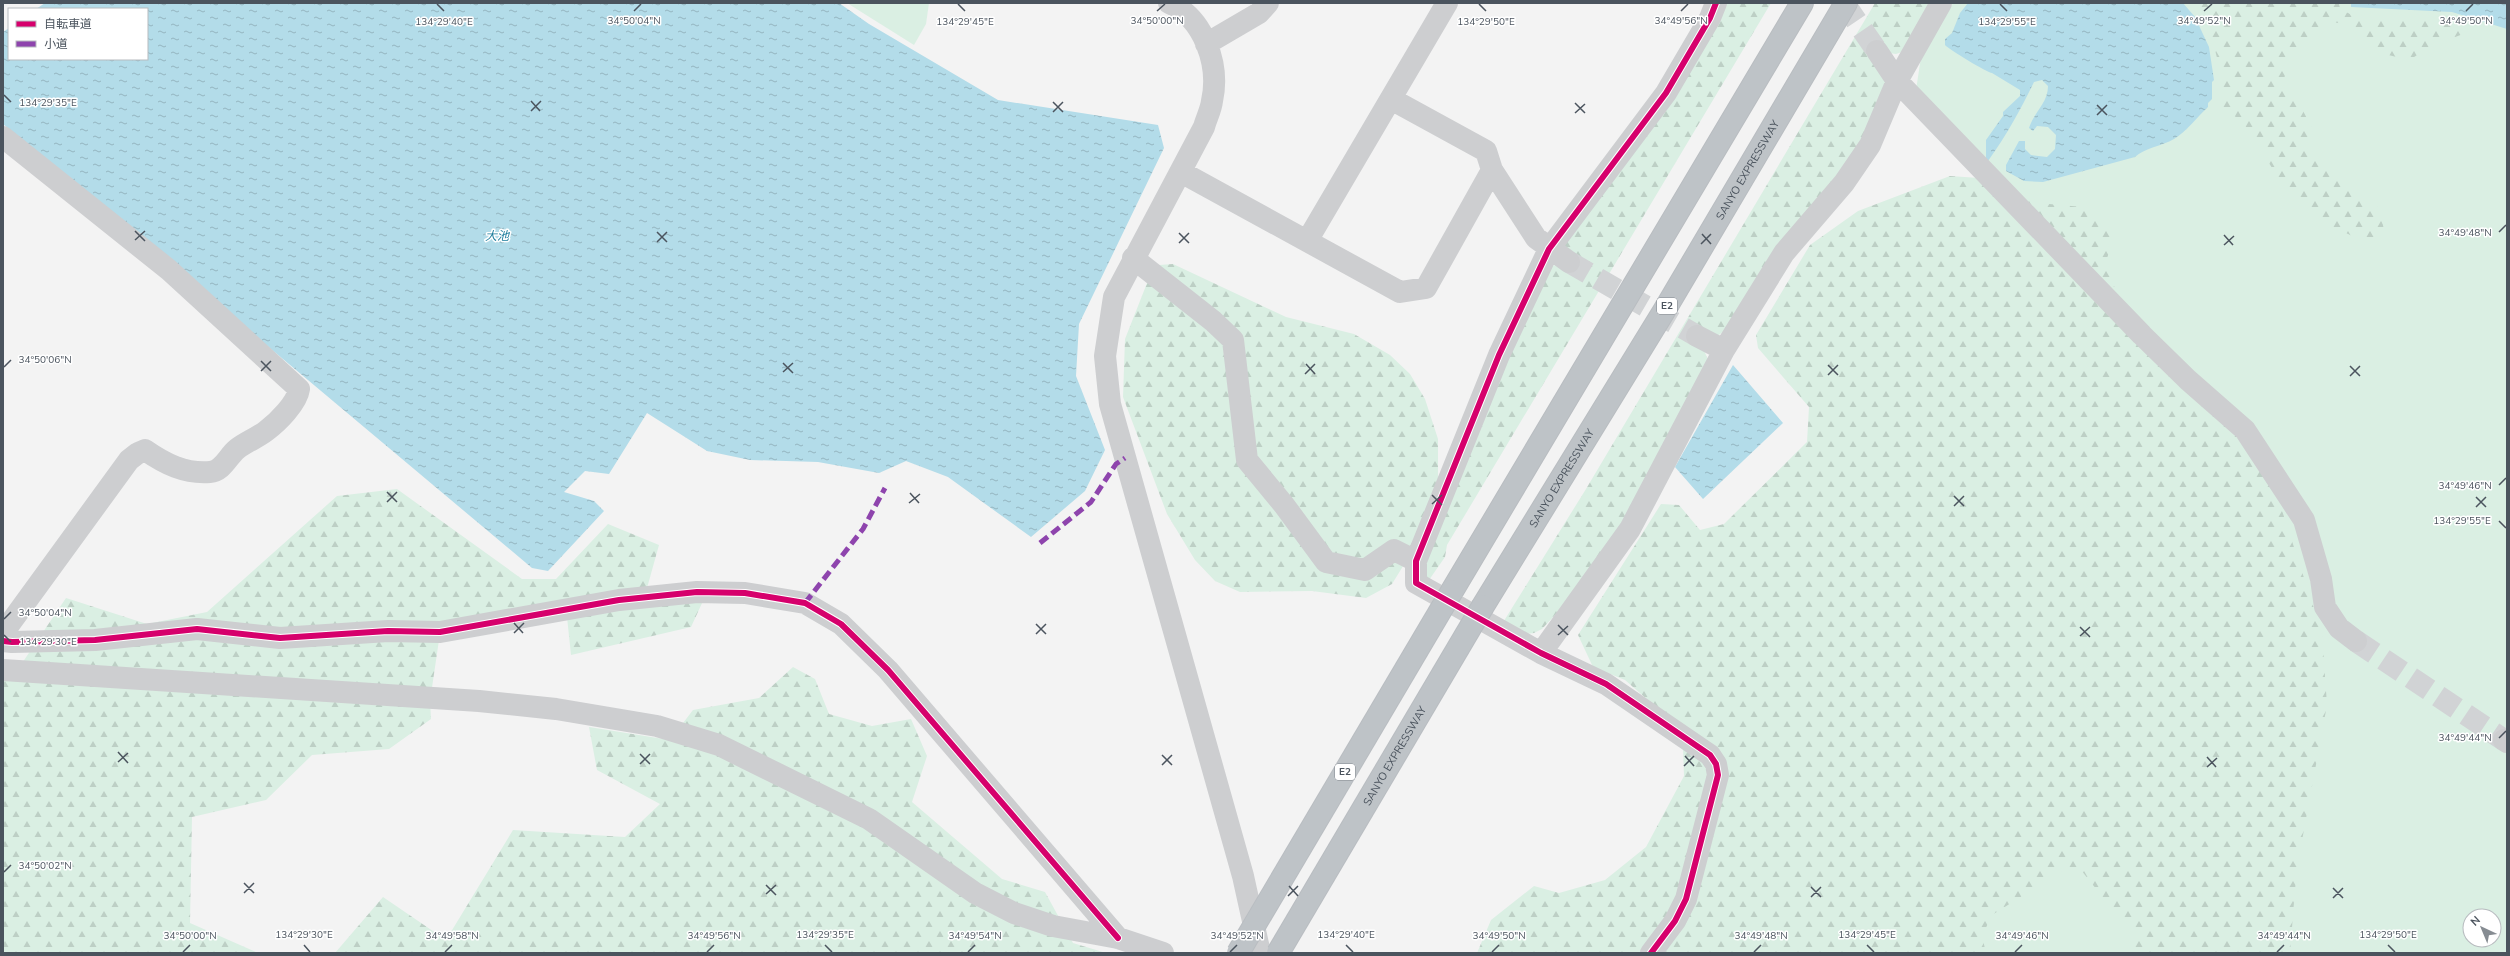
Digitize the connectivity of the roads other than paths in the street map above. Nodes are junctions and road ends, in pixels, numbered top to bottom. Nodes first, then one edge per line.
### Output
1 (1169, 3) edge
2 (1268, 3) edge
3 (1447, 3) edge
4 (1716, 3) edge
5 (1846, 3) edge
6 (1860, 3) edge
7 (1940, 3) edge
8 (1802, 4) edge
9 (1206, 44) junction
10 (1877, 51) tunnel mouth
11 (1897, 81) junction
12 (1391, 99) junction
13 (3, 137) edge
14 (1492, 170) junction
15 (1180, 172) junction
16 (1307, 241) junction
17 (1549, 248) junction
18 (1133, 258) junction
19 (1569, 262) tunnel mouth
20 (1664, 311) junction
21 (1697, 336) tunnel mouth
22 (1724, 350) junction
23 (1416, 561) junction
24 (3, 633) edge
25 (3, 641) edge
26 (2356, 641) tunnel mouth
27 (1541, 653) junction
28 (3, 670) edge
29 (1118, 938) junction
30 (1163, 953) edge
31 (1238, 953) edge
32 (1260, 953) edge
33 (1278, 953) edge
34 (1651, 953) edge

1 - 9 street
2 - 9 street
3 - 12 street
4 - 17 street
5 - 20 highway, SANYO EXPRESSWAY / E2
6 - 20 highway
7 - 11 street
8 - 31 highway, E2, bridge
9 - 15 street
10 - 11 street
11 - 22 street
11 - 26 street
12 - 14 street
12 - 16 street
13 - 24 street
14 - 16 street
14 - 17 street
15 - 16 street
15 - 18 street
17 - 19 street
17 - 23 street
18 - 23 street
18 - 32 street
20 - 33 highway, SANYO EXPRESSWAY / E2, bridge
21 - 22 street
22 - 27 street
23 - 27 street
25 - 29 street
27 - 34 street
28 - 29 street
29 - 30 street

